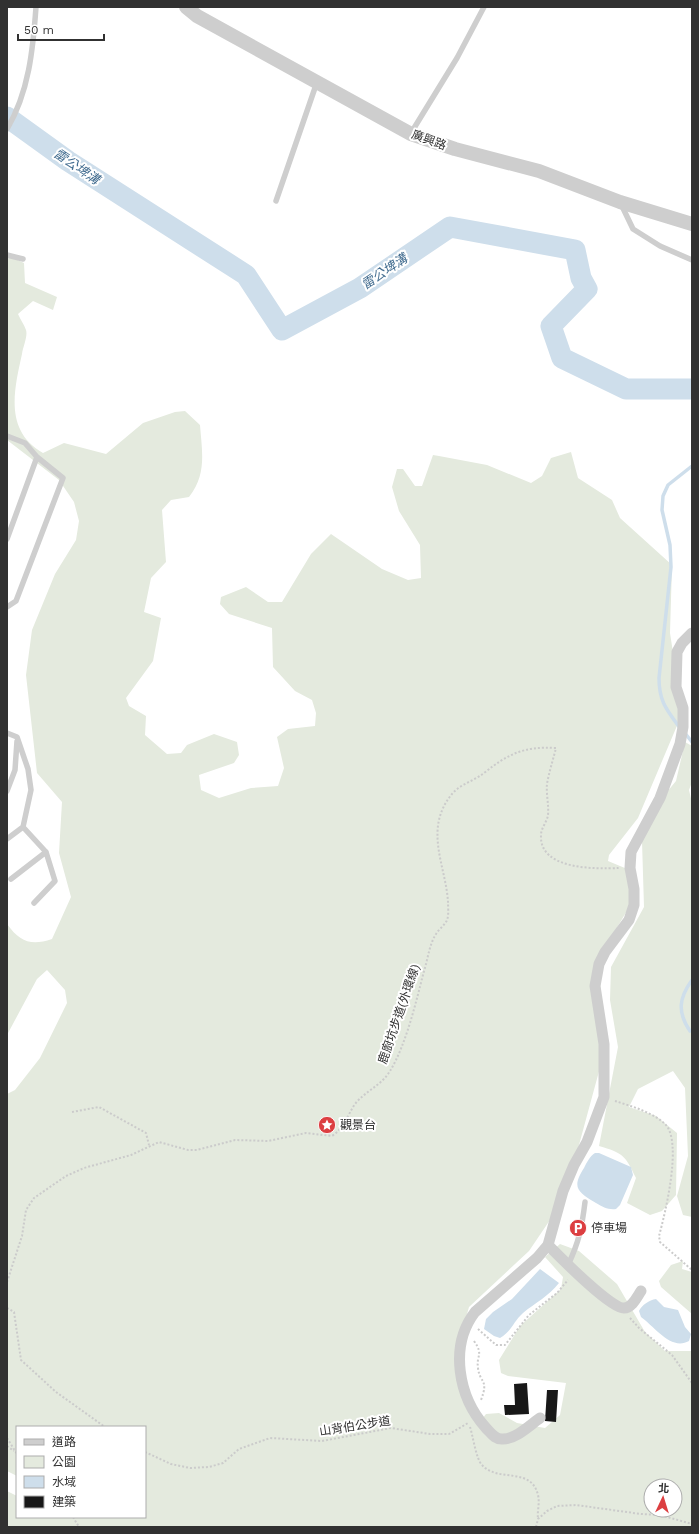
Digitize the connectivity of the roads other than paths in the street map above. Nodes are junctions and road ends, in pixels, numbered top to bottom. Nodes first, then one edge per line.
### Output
1 (36, 7) edge
2 (186, 7) edge
3 (484, 7) edge
4 (317, 82) junction
5 (7, 129) edge
6 (411, 134) junction
7 (276, 201) dead end
8 (620, 202) junction
9 (692, 224) edge
10 (7, 255) edge
11 (23, 260) dead end
12 (692, 260) edge
13 (8, 438) edge
14 (37, 457) junction
15 (7, 539) edge
16 (7, 607) edge
17 (692, 633) edge
18 (7, 733) edge
19 (17, 737) junction
20 (7, 791) edge
21 (23, 827) junction
22 (7, 840) edge
23 (46, 852) junction
24 (12, 879) dead end
25 (34, 903) dead end
26 (585, 1202) dead end
27 (548, 1245) junction
28 (572, 1268) junction
29 (641, 1291) dead end
30 (540, 1418) dead end

1 - 5 lane
2 - 4 street, 廣興路
3 - 6 lane
4 - 6 street, 廣興路
4 - 7 lane
6 - 8 street, 廣興路
8 - 9 street, 廣興路
8 - 12 lane
10 - 11 lane
13 - 14 lane
14 - 15 lane
14 - 16 lane
17 - 27 street
18 - 19 lane
19 - 20 lane
19 - 21 lane
21 - 22 lane
21 - 23 lane
23 - 24 lane
23 - 25 lane
26 - 28 lane
27 - 28 street
27 - 30 street
28 - 29 street

